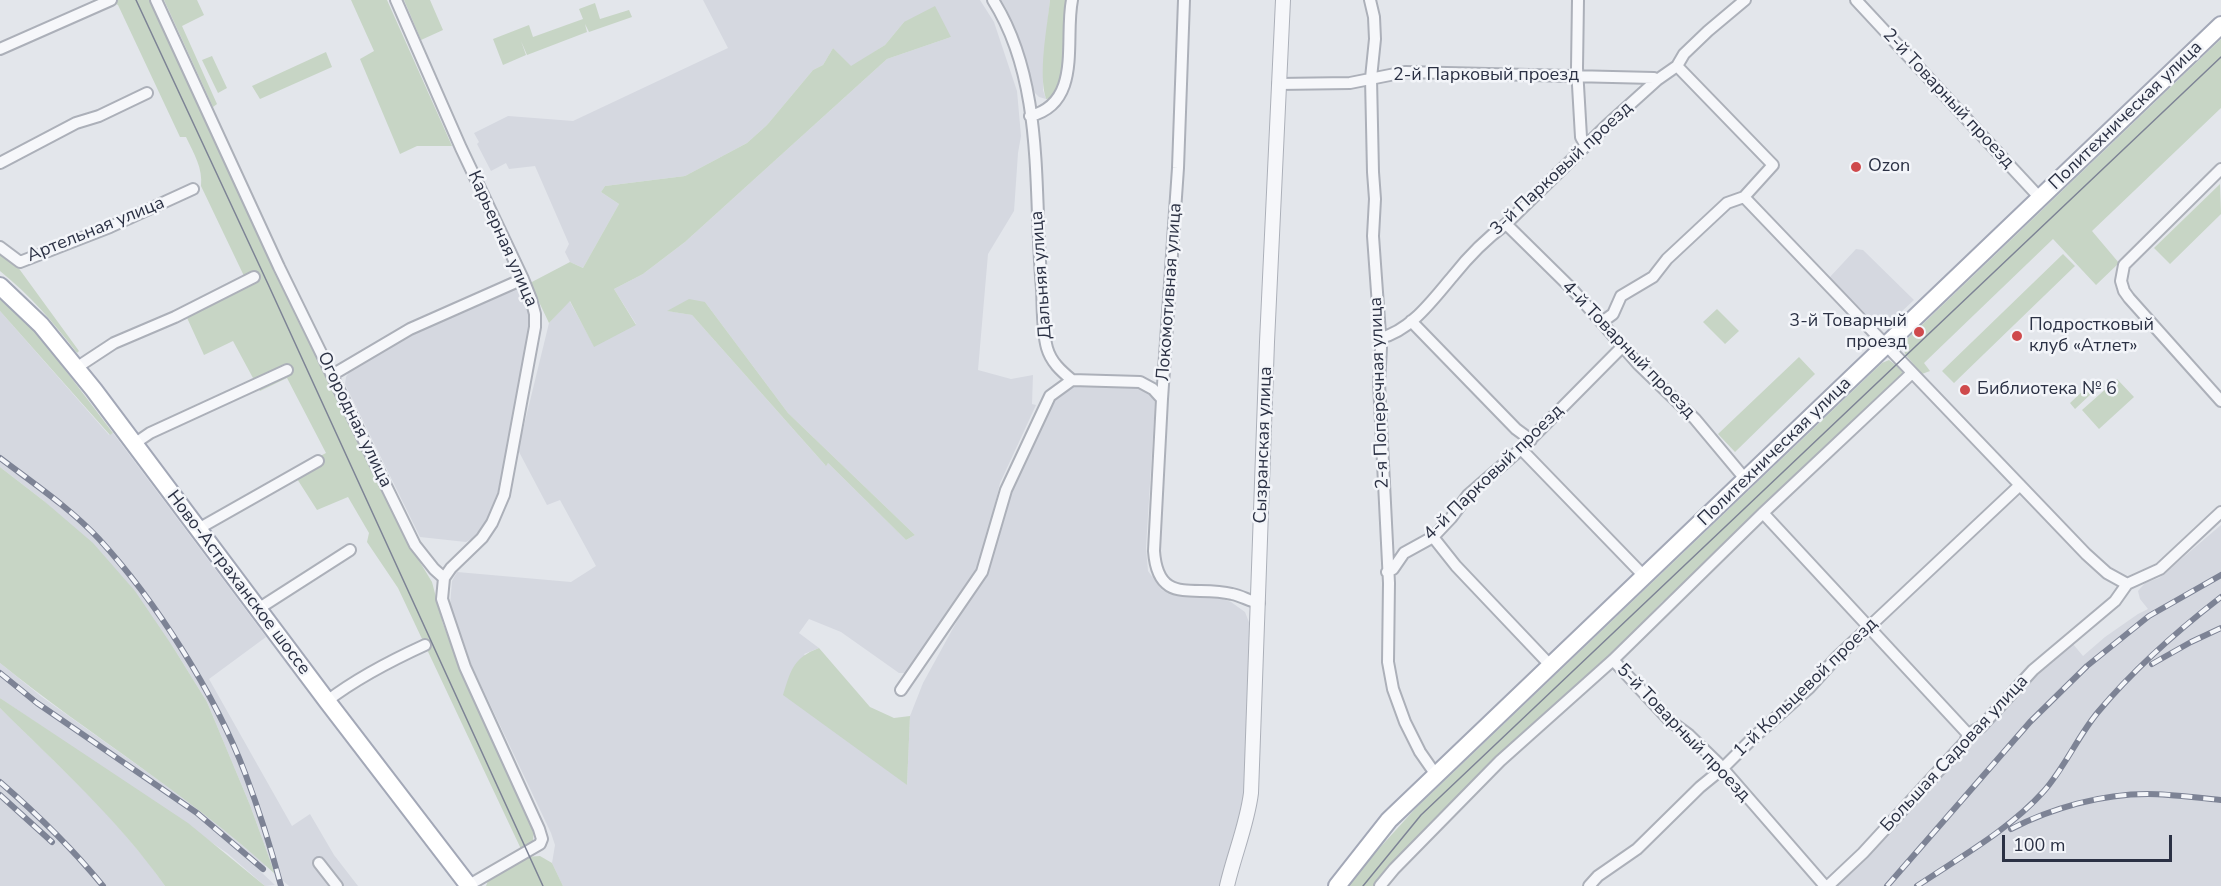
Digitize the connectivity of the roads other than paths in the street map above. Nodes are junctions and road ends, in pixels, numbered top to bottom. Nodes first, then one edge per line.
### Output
1 (111, 0) edge
2 (156, 0) edge
3 (396, 0) edge
4 (993, 0) edge
5 (1072, 0) edge
6 (1184, 0) edge
7 (1283, 0) edge
8 (1370, 0) edge
9 (1578, 0) edge
10 (1745, 0) edge
11 (1856, 0) edge
12 (2221, 25) edge
13 (0, 50) edge
14 (1677, 66) junction
15 (1577, 76) junction
16 (1371, 78) junction
17 (1657, 80) junction
18 (1278, 84) junction
19 (147, 93) dead end
20 (1030, 116) junction
21 (1586, 146) junction
22 (0, 163) edge
23 (2221, 169) edge
24 (193, 189) dead end
25 (1744, 197) junction
26 (2040, 198) junction
27 (1506, 224) junction
28 (0, 248) edge
29 (254, 278) dead end
30 (523, 279) junction
31 (0, 286) edge
32 (1411, 321) junction
33 (1602, 322) junction
34 (1380, 339) junction
35 (1886, 345) junction
36 (1623, 346) junction
37 (76, 368) junction
38 (286, 370) dead end
39 (1912, 373) junction
40 (332, 375) junction
41 (1072, 380) junction
42 (1162, 399) junction
43 (2221, 401) edge
44 (1531, 440) junction
45 (134, 444) junction
46 (1521, 449) junction
47 (318, 461) dead end
48 (1746, 480) junction
49 (2020, 484) junction
50 (2221, 512) edge
51 (1763, 513) junction
52 (198, 529) junction
53 (1433, 537) junction
54 (350, 550) dead end
55 (1388, 572) junction
56 (1644, 576) junction
57 (444, 578) junction
58 (2127, 584) junction
59 (1259, 603) junction
60 (258, 609) junction
61 (1870, 627) junction
62 (425, 645) dead end
63 (1613, 660) junction
64 (1550, 665) junction
65 (901, 690) dead end
66 (327, 702) junction
67 (1968, 734) junction
68 (1722, 769) junction
69 (1436, 775) junction
70 (319, 863) dead end
71 (469, 885) edge
72 (337, 886) edge
73 (1227, 886) edge
74 (1337, 886) edge
75 (1380, 886) edge
76 (1589, 886) edge
77 (1827, 886) edge

1 - 13 street
2 - 40 street, Огородная улица
3 - 30 street, Карьерная улица
4 - 20 street, Дальняя улица
5 - 20 street
6 - 42 street, Локомотивная улица
7 - 18 street, Сызранская улица
8 - 16 street, 2-я Поперечная улица
9 - 15 street
10 - 14 street, 3-й Парковый проезд
11 - 26 street, 2-й Товарный проезд
12 - 26 main road, Политехническая улица
14 - 17 street, 3-й Парковый проезд
14 - 25 street
15 - 16 street, 2-й Парковый проезд
15 - 17 street, 2-й Парковый проезд
15 - 21 street
16 - 18 street, 2-й Парковый проезд
16 - 34 street, 2-я Поперечная улица
17 - 21 street, 3-й Парковый проезд
18 - 59 street, Сызранская улица
19 - 22 street
20 - 41 street, Дальняя улица
21 - 27 street, 3-й Парковый проезд
23 - 43 street
24 - 28 street, Артельная улица
25 - 33 street
25 - 35 street
26 - 35 main road, Политехническая улица
27 - 32 street, 3-й Парковый проезд
27 - 33 street, 4-й Товарный проезд
29 - 37 street
30 - 40 street
30 - 57 street, Карьерная улица
31 - 37 main road, Ново-Астраханское шоссе
32 - 34 street, 3-й Парковый проезд
32 - 44 street
33 - 36 street, 4-й Товарный проезд
34 - 55 street, 2-я Поперечная улица
35 - 39 street
35 - 48 main road, Политехническая улица
36 - 44 street, 4-й Парковый проезд
36 - 48 street, 4-й Товарный проезд
37 - 45 main road, Ново-Астраханское шоссе
38 - 45 street
39 - 49 street
39 - 51 street
40 - 57 street, Огородная улица
41 - 42 street
41 - 65 street
42 - 59 street, Локомотивная улица
44 - 46 street, 4-й Парковый проезд
45 - 52 main road, Ново-Астраханское шоссе
46 - 53 street, 4-й Парковый проезд
46 - 56 street
47 - 52 street
48 - 56 main road, Политехническая улица
49 - 58 street
49 - 61 street, 1-й Кольцевой проезд
50 - 58 street, Большая Садовая улица
51 - 61 street
51 - 63 street
52 - 60 main road, Ново-Астраханское шоссе
53 - 55 street, 4-й Парковый проезд
53 - 64 street
54 - 60 street
55 - 69 street, 2-я Поперечная улица
56 - 64 main road, Политехническая улица
57 - 71 street
58 - 67 street, Большая Садовая улица
59 - 73 street, Сызранская улица
60 - 66 main road, Ново-Астраханское шоссе
61 - 67 street
61 - 68 street, 1-й Кольцевой проезд
62 - 66 street
63 - 68 street, 5-й Товарный проезд
63 - 75 street
64 - 69 main road, Политехническая улица
66 - 71 main road, Ново-Астраханское шоссе
67 - 77 street, Большая Садовая улица
68 - 76 street, 1-й Кольцевой проезд
68 - 77 street, 5-й Товарный проезд
69 - 74 main road, Политехническая улица
70 - 72 street

